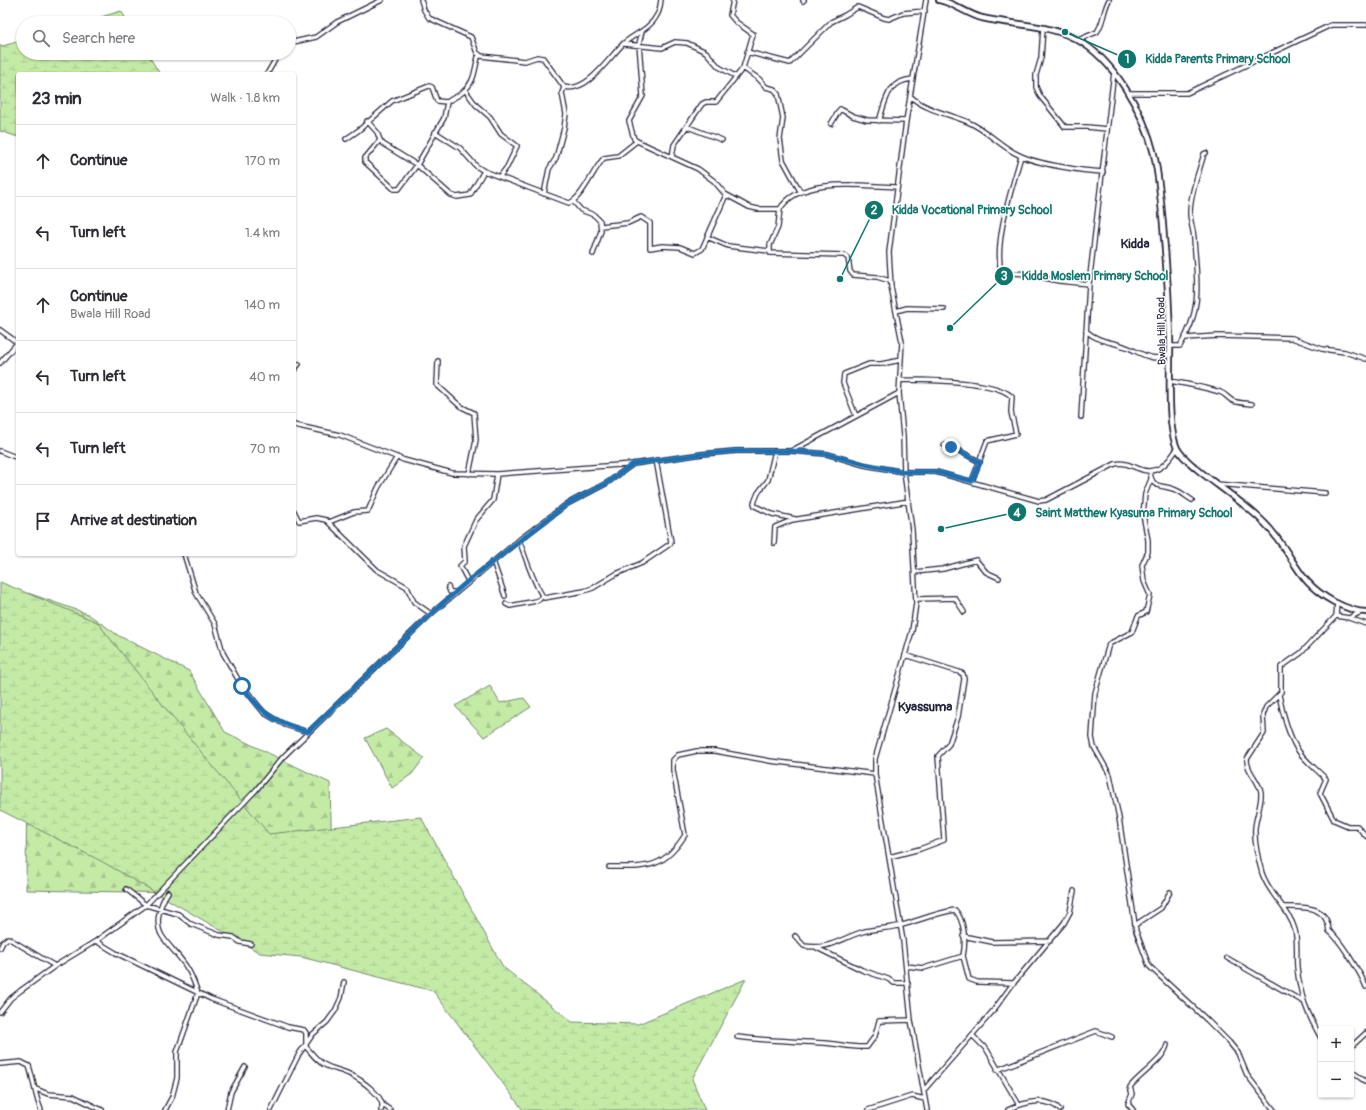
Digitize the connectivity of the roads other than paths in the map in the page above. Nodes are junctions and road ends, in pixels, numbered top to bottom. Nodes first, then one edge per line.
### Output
1 (382, 0) edge
2 (421, 0) edge
3 (661, 0) edge
4 (733, 0) edge
5 (926, 0) edge
6 (939, 0) edge
7 (1109, 0) edge
8 (925, 11) junction
9 (1366, 25) edge
10 (1043, 28) junction
11 (642, 31) junction
12 (1078, 40) junction
13 (296, 41) edge
14 (624, 44) junction
15 (639, 44) junction
16 (747, 52) junction
17 (479, 54) junction
18 (275, 60) edge
19 (743, 68) junction
20 (1114, 71) junction
21 (268, 72) edge
22 (735, 76) junction
23 (913, 79) junction
24 (564, 87) junction
25 (465, 90) junction
26 (1129, 93) junction
27 (910, 96) junction
28 (447, 102) junction
29 (879, 121) junction
30 (906, 121) junction
31 (367, 122) junction
32 (831, 124) dead end
33 (688, 127) junction
34 (1107, 129) junction
35 (435, 132) junction
36 (346, 139) dead end
37 (380, 140) junction
38 (722, 140) dead end
39 (637, 141) junction
40 (1206, 153) dead end
41 (1021, 156) junction
42 (672, 157) junction
43 (417, 165) junction
44 (484, 171) junction
45 (1103, 172) junction
46 (500, 176) junction
47 (897, 188) junction
48 (800, 191) junction
49 (544, 194) junction
50 (726, 195) junction
51 (573, 202) junction
52 (780, 209) junction
53 (601, 226) junction
54 (708, 237) junction
55 (769, 251) junction
56 (593, 254) dead end
57 (890, 281) junction
58 (1089, 284) junction
59 (944, 309) dead end
60 (896, 311) junction
61 (0, 330) edge
62 (1086, 331) junction
63 (1185, 338) junction
64 (16, 341) edge
65 (16, 344) edge
66 (1170, 346) junction
67 (1170, 353) junction
68 (1366, 359) edge
69 (901, 360) junction
70 (438, 361) dead end
71 (0, 363) edge
72 (299, 364) dead end
73 (296, 368) edge
74 (900, 380) junction
75 (1170, 381) junction
76 (899, 393) junction
77 (1252, 404) dead end
78 (856, 416) junction
79 (1081, 417) dead end
80 (296, 425) edge
81 (944, 445) dead end
82 (1177, 449) junction
83 (0, 451) edge
84 (775, 451) junction
85 (791, 451) junction
86 (16, 457) edge
87 (397, 458) junction
88 (656, 460) junction
89 (980, 462) junction
90 (633, 464) junction
91 (904, 472) junction
92 (1150, 472) junction
93 (469, 474) junction
94 (497, 474) junction
95 (1151, 479) junction
96 (972, 481) junction
97 (1215, 484) junction
98 (1325, 493) dead end
99 (1192, 500) dead end
100 (909, 501) junction
101 (296, 516) edge
102 (797, 519) junction
103 (329, 522) junction
104 (519, 540) junction
105 (774, 543) dead end
106 (185, 556) edge
107 (493, 562) junction
108 (915, 572) junction
109 (999, 578) dead end
110 (468, 581) junction
111 (448, 587) dead end
112 (456, 592) junction
113 (541, 594) junction
114 (505, 596) dead end
115 (917, 599) junction
116 (1337, 603) junction
117 (506, 604) dead end
118 (964, 612) dead end
119 (1364, 612) edge
120 (431, 614) junction
121 (1336, 616) junction
122 (1349, 618) junction
123 (1366, 624) edge
124 (905, 655) junction
125 (1279, 695) junction
126 (308, 732) junction
127 (875, 774) junction
128 (1366, 836) edge
129 (889, 858) junction
130 (609, 867) dead end
131 (126, 889) dead end
132 (1074, 890) dead end
133 (168, 892) dead end
134 (1170, 892) dead end
135 (146, 905) junction
136 (1284, 907) junction
137 (161, 910) junction
138 (1135, 925) junction
139 (901, 926) junction
140 (795, 936) dead end
141 (963, 936) junction
142 (96, 941) junction
143 (1050, 941) junction
144 (251, 944) dead end
145 (0, 948) edge
146 (817, 948) junction
147 (963, 956) junction
148 (1227, 958) dead end
149 (55, 966) junction
150 (906, 966) junction
151 (344, 982) dead end
152 (908, 983) junction
153 (1014, 983) junction
154 (1366, 987) edge
155 (198, 993) junction
156 (1302, 1001) junction
157 (0, 1012) edge
158 (911, 1020) junction
159 (1318, 1032) edge
160 (1366, 1033) edge
161 (972, 1035) junction
162 (737, 1037) dead end
163 (1112, 1037) dead end
164 (1354, 1043) edge
165 (1168, 1045) dead end
166 (306, 1047) junction
167 (0, 1064) edge
168 (245, 1067) dead end
169 (997, 1070) junction
170 (1354, 1073) edge
171 (1366, 1082) edge
172 (36, 1088) junction
173 (924, 1090) junction
174 (925, 1099) junction
175 (383, 1105) junction
176 (1018, 1106) junction
177 (41, 1110) edge
178 (102, 1110) edge
179 (165, 1110) edge
180 (227, 1110) edge
181 (271, 1110) edge
182 (381, 1110) edge
183 (390, 1110) edge
184 (868, 1110) edge
185 (926, 1110) edge
186 (1008, 1110) edge
187 (1060, 1110) edge
188 (1133, 1110) edge
189 (1274, 1110) edge

1 - 13 street
2 - 17 street
3 - 11 street
4 - 16 street
5 - 8 street
6 - 10 street, Bwala Hill Road
7 - 12 street
8 - 16 street
8 - 23 street
9 - 26 street
10 - 12 street, Bwala Hill Road
10 - 34 street
11 - 14 street
11 - 15 street
12 - 20 street, Bwala Hill Road
14 - 15 street
14 - 24 street
15 - 22 street
15 - 39 street
16 - 19 street
17 - 24 street
17 - 25 street
18 - 21 street
19 - 22 street
19 - 48 street
20 - 26 street, Bwala Hill Road
20 - 34 street
22 - 33 street
23 - 27 street
23 - 29 street
24 - 49 street
25 - 28 street
25 - 46 street
26 - 66 street, Bwala Hill Road
27 - 30 street
27 - 41 street
28 - 31 street
28 - 35 street
29 - 30 street
29 - 32 street
30 - 47 street
31 - 36 street
31 - 37 street
33 - 38 street
33 - 42 street
34 - 45 street
35 - 43 street
35 - 44 street
37 - 43 street
37 - 43 street
39 - 42 street
39 - 51 street
40 - 63 street
41 - 45 street
41 - 58 street
42 - 50 street
43 - 44 street
44 - 46 street
45 - 58 street
46 - 49 street
47 - 48 street
47 - 57 street
48 - 52 street
49 - 51 street
50 - 52 street
50 - 54 street
51 - 53 street
52 - 55 street
53 - 54 street
53 - 56 street
54 - 55 street
55 - 57 street
57 - 60 street
58 - 62 street
59 - 60 street
60 - 69 street
61 - 64 street
62 - 67 street
62 - 79 street
63 - 66 street
63 - 68 street
65 - 71 street
66 - 67 street, Bwala Hill Road
67 - 75 street, Bwala Hill Road
69 - 74 street
69 - 78 street
70 - 93 street
72 - 73 street
74 - 76 street
74 - 89 street
75 - 77 street
75 - 82 street, Bwala Hill Road
76 - 78 street
76 - 91 street
78 - 85 street
80 - 87 street
81 - 89 street
82 - 92 street
82 - 97 street
83 - 86 street
84 - 85 street
84 - 88 street
84 - 102 street
85 - 91 street
87 - 93 street
87 - 103 street
88 - 90 street
88 - 113 street
89 - 96 street
90 - 94 street
90 - 104 street
91 - 96 street
91 - 100 street
92 - 95 street
92 - 96 street
93 - 94 street
94 - 110 street
95 - 99 street
95 - 138 street
97 - 98 street
97 - 116 street
100 - 102 street
100 - 108 street
101 - 103 street
102 - 105 street
103 - 120 street
104 - 107 street
104 - 113 street
106 - 126 street
107 - 110 street
107 - 114 street
108 - 109 street
108 - 115 street
110 - 112 street
111 - 112 street
112 - 120 street
113 - 117 street
115 - 118 street
115 - 124 street
116 - 119 street
116 - 121 street
119 - 122 street
120 - 126 street
121 - 122 street
121 - 125 street
122 - 123 street
124 - 127 street
124 - 129 street
125 - 128 street
125 - 136 street
126 - 135 street
127 - 129 street
127 - 130 street
129 - 139 street
131 - 135 street
132 - 143 street
133 - 137 street
134 - 138 street
135 - 137 street
135 - 142 street
136 - 154 street
136 - 156 street
137 - 144 street
137 - 155 street
138 - 189 street
139 - 141 street
139 - 146 street
139 - 150 street
140 - 146 street
141 - 143 street
141 - 147 street
142 - 149 street
142 - 155 street
143 - 153 street
145 - 149 street
146 - 152 street
147 - 150 street
147 - 153 street
148 - 156 street
149 - 157 street
150 - 152 street
151 - 166 street
152 - 158 street
153 - 161 street
155 - 166 street
155 - 179 street
156 - 159 street
158 - 162 street
158 - 173 street
160 - 164 street
161 - 169 street
161 - 173 street
163 - 169 street
165 - 188 street
166 - 175 street
166 - 181 street
167 - 172 street
168 - 180 street
169 - 176 street
170 - 171 street
172 - 177 street
172 - 178 street
173 - 174 street
174 - 184 street
174 - 185 street
175 - 182 street
175 - 183 street
176 - 186 street
176 - 187 street

